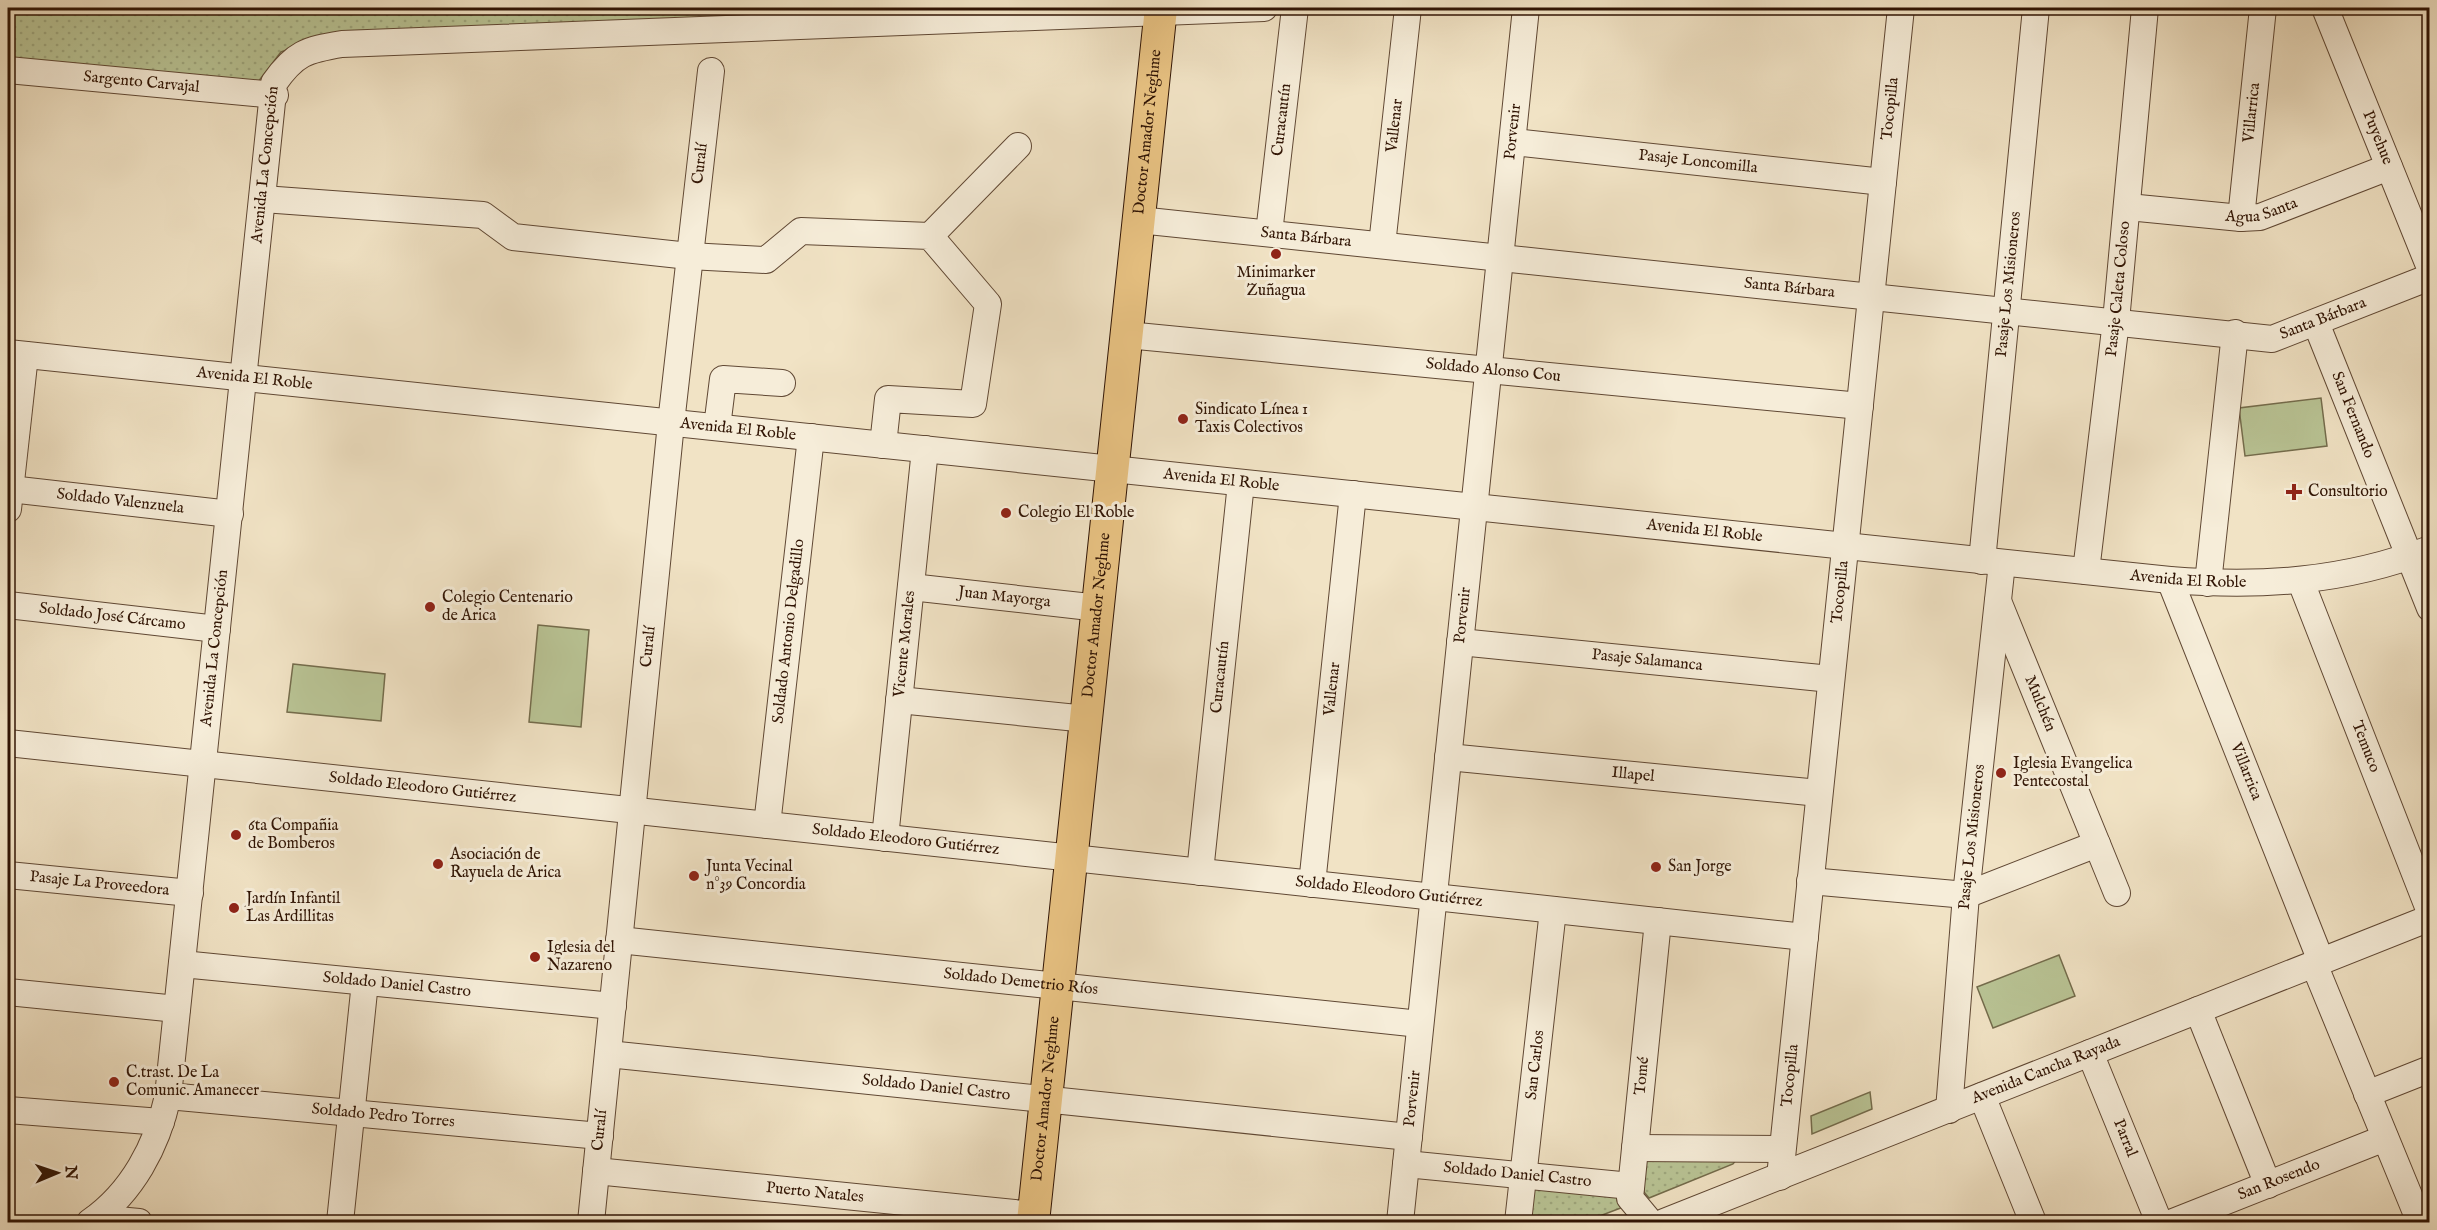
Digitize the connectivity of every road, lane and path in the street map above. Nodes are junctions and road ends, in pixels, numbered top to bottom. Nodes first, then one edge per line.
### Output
1 (1264, 8) edge
2 (1295, 8) edge
3 (1408, 8) edge
4 (1526, 8) edge
5 (1901, 8) edge
6 (2036, 8) edge
7 (2145, 8) edge
8 (2263, 8) edge
9 (2325, 8) edge
10 (1161, 10) edge
11 (8, 70) edge
12 (711, 71) dead end
13 (274, 95) junction
14 (1513, 142) junction
15 (1018, 146) dead end
16 (2389, 167) junction
17 (1883, 182) junction
18 (263, 199) junction
19 (2128, 207) junction
20 (2241, 218) junction
21 (1139, 220) junction
22 (1269, 233) junction
23 (930, 236) junction
24 (1382, 245) junction
25 (689, 256) junction
26 (1500, 258) junction
27 (2430, 268) edge
28 (2430, 277) edge
29 (1871, 295) junction
30 (2007, 310) junction
31 (2116, 321) junction
32 (2316, 323) junction
33 (2235, 333) junction
34 (1127, 335) junction
35 (16, 354) edge
36 (1489, 371) junction
37 (244, 378) junction
38 (782, 383) dead end
39 (1860, 406) junction
40 (671, 423) junction
41 (717, 427) junction
42 (811, 437) junction
43 (883, 445) junction
44 (925, 450) junction
45 (1113, 469) junction
46 (1241, 483) junction
47 (1353, 494) junction
48 (9, 499) edge
49 (1474, 507) junction
50 (230, 514) junction
51 (1845, 546) junction
52 (2419, 553) edge
53 (1992, 562) junction
54 (2086, 572) junction
55 (2170, 580) junction
56 (2301, 582) junction
57 (2208, 583) junction
58 (911, 587) junction
59 (1996, 597) junction
60 (8, 605) edge
61 (1099, 608) junction
62 (2430, 608) edge
63 (218, 629) junction
64 (1460, 642) junction
65 (1831, 679) junction
66 (899, 700) junction
67 (1087, 719) junction
68 (8, 743) edge
69 (1448, 757) junction
70 (203, 765) junction
71 (1820, 793) junction
72 (632, 811) junction
73 (767, 825) junction
74 (885, 838) junction
75 (2097, 844) junction
76 (1072, 858) junction
77 (1200, 872) junction
78 (8, 875) edge
79 (1810, 881) junction
80 (1312, 884) junction
81 (190, 893) junction
82 (2117, 893) dead end
83 (1966, 895) junction
84 (1434, 897) junction
85 (1553, 910) junction
86 (2430, 912) edge
87 (2430, 918) edge
88 (1658, 921) junction
89 (1804, 937) junction
90 (619, 940) junction
91 (2318, 963) junction
92 (182, 964) junction
93 (365, 982) junction
94 (1059, 986) junction
95 (8, 992) edge
96 (613, 1006) junction
97 (177, 1009) junction
98 (2198, 1010) junction
99 (1420, 1024) junction
100 (2090, 1053) junction
101 (608, 1054) junction
102 (2430, 1070) edge
103 (2367, 1094) junction
104 (168, 1096) junction
105 (1982, 1096) junction
106 (1046, 1099) junction
107 (8, 1110) edge
108 (1949, 1110) junction
109 (351, 1113) junction
110 (161, 1122) junction
111 (600, 1136) junction
112 (1409, 1137) junction
113 (2385, 1138) junction
114 (1635, 1148) junction
115 (1782, 1149) junction
116 (1406, 1164) junction
117 (596, 1171) junction
118 (1524, 1174) junction
119 (1780, 1177) junction
120 (2268, 1185) junction
121 (1631, 1186) junction
122 (1034, 1219) edge
123 (93, 1220) edge
124 (139, 1222) edge
125 (340, 1222) edge
126 (591, 1222) edge
127 (1400, 1222) edge
128 (1518, 1222) edge
129 (1650, 1222) edge
130 (1664, 1222) edge
131 (2033, 1222) edge
132 (2159, 1222) edge
133 (2173, 1222) edge
134 (2420, 1222) edge

1 - 10 street, Avenida La Concepción
2 - 22 street, Curacautín
3 - 24 street, Vallenar
4 - 14 street, Porvenir
5 - 17 street, Tocopilla
6 - 30 street, Pasaje Los Misioneros
7 - 19 street, Pasaje Caleta Coloso
8 - 20 street, Villarrica
9 - 16 street, Puyehue
10 - 13 street, Avenida La Concepción
10 - 21 main road, Doctor Amador Neghme
11 - 13 street, Sargento Carvajal
12 - 25 street, Curalí
13 - 18 street, Avenida La Concepción
14 - 17 street, Pasaje Loncomilla
14 - 26 street, Porvenir
15 - 23 street
16 - 20 street, Agua Santa
16 - 27 street, Puyehue
17 - 29 street, Tocopilla
18 - 25 street
18 - 37 street, Avenida La Concepción
19 - 20 street, Agua Santa
19 - 31 street, Pasaje Caleta Coloso
21 - 22 street, Santa Bárbara
21 - 34 main road, Doctor Amador Neghme
22 - 24 street, Santa Bárbara
23 - 25 street
23 - 43 street
24 - 26 street, Santa Bárbara
25 - 40 street, Curalí
26 - 29 street, Santa Bárbara
26 - 36 street, Porvenir
28 - 32 street, Santa Bárbara
29 - 30 street, Santa Bárbara
29 - 39 street, Tocopilla
30 - 31 street, Santa Bárbara
30 - 53 street, Pasaje Los Misioneros
31 - 33 street, Santa Bárbara
31 - 54 street, Pasaje Caleta Coloso
32 - 33 street, Santa Bárbara
32 - 52 street, San Fernando
33 - 57 street
34 - 36 street, Soldado Alonso Cou
34 - 45 main road, Doctor Amador Neghme
35 - 37 street, Avenida El Roble
35 - 48 street
36 - 39 street, Soldado Alonso Cou
36 - 49 street, Porvenir
37 - 40 street, Avenida El Roble
37 - 50 street, Avenida La Concepción
38 - 41 street
39 - 51 street, Tocopilla
40 - 41 street, Avenida El Roble
40 - 72 street, Curalí
41 - 42 street, Avenida El Roble
42 - 43 street, Avenida El Roble
42 - 73 street, Soldado Antonio Delgadillo
43 - 44 street, Avenida El Roble
44 - 45 street, Avenida El Roble
44 - 58 street, Vicente Morales
45 - 46 street, Avenida El Roble
45 - 61 main road, Doctor Amador Neghme
46 - 47 street, Avenida El Roble
46 - 77 street, Curacautín
47 - 49 street, Avenida El Roble
47 - 80 street, Vallenar
48 - 50 street, Soldado Valenzuela
49 - 51 street, Avenida El Roble
49 - 64 street, Porvenir
50 - 63 street, Avenida La Concepción
51 - 53 street, Avenida El Roble
51 - 65 street, Tocopilla
52 - 56 street, Avenida El Roble
52 - 62 street, San Fernando
53 - 54 street, Avenida El Roble
53 - 59 street, Pasaje Los Misioneros
54 - 55 street, Avenida El Roble
55 - 57 street, Avenida El Roble
55 - 91 street, Villarrica
56 - 57 street, Avenida El Roble
56 - 86 street, Temuco
58 - 61 street, Juan Mayorga
58 - 66 street, Vicente Morales
59 - 75 street, Mulchén
59 - 83 street, Pasaje Los Misioneros
60 - 63 street, Soldado José Cárcamo
61 - 67 main road, Doctor Amador Neghme
63 - 70 street, Avenida La Concepción
64 - 65 street, Pasaje Salamanca
64 - 69 street, Porvenir
65 - 71 street, Tocopilla
66 - 67 street
66 - 74 street, Vicente Morales
67 - 76 main road, Doctor Amador Neghme
68 - 70 street, Soldado Eleodoro Gutiérrez
69 - 71 street, Illapel
69 - 84 street, Porvenir
70 - 72 street, Soldado Eleodoro Gutiérrez
70 - 81 street, Avenida La Concepción
71 - 79 street, Tocopilla
72 - 73 street, Soldado Eleodoro Gutiérrez
72 - 90 street, Curalí
73 - 74 street, Soldado Eleodoro Gutiérrez
74 - 76 street, Soldado Eleodoro Gutiérrez
75 - 82 street, Mulchén
75 - 83 street
76 - 77 street, Soldado Eleodoro Gutiérrez
76 - 94 main road, Doctor Amador Neghme
77 - 80 street, Soldado Eleodoro Gutiérrez
78 - 81 street, Pasaje La Proveedora
79 - 83 street
79 - 89 street, Tocopilla
80 - 84 street, Soldado Eleodoro Gutiérrez
81 - 92 street, Avenida La Concepción
83 - 108 street, Pasaje Los Misioneros
84 - 85 street, Soldado Eleodoro Gutiérrez
84 - 99 street, Porvenir
85 - 88 street, Soldado Eleodoro Gutiérrez
85 - 118 street, San Carlos
87 - 91 street, Avenida Cancha Rayada
88 - 89 street, Soldado Eleodoro Gutiérrez
88 - 114 street, Tomé
89 - 115 street, Tocopilla
90 - 94 street, Soldado Demetrio Ríos
90 - 96 street, Curalí
91 - 98 street, Avenida Cancha Rayada
91 - 103 street, Villarrica
92 - 93 street, Soldado Daniel Castro
92 - 97 street, Avenida La Concepción
93 - 96 street, Soldado Daniel Castro
93 - 109 street
94 - 99 street, Soldado Demetrio Ríos
94 - 106 main road, Doctor Amador Neghme
95 - 97 street
96 - 101 street, Curalí
97 - 104 street, Avenida La Concepción
98 - 100 street, Avenida Cancha Rayada
98 - 120 street
99 - 112 street, Porvenir
100 - 105 street, Avenida Cancha Rayada
100 - 132 street, Parral
101 - 106 street, Soldado Daniel Castro
101 - 111 street, Curalí
102 - 103 street
103 - 113 street, Villarrica
104 - 109 street, Soldado Pedro Torres
104 - 110 street, Avenida La Concepción
105 - 108 street, Avenida Cancha Rayada
105 - 131 street
106 - 112 street, Soldado Daniel Castro
106 - 122 main road, Doctor Amador Neghme
107 - 110 street
108 - 119 street, Avenida Cancha Rayada
109 - 111 street, Soldado Pedro Torres
109 - 125 street
110 - 123 street, Avenida La Concepción
111 - 117 street, Curalí
112 - 116 street, Porvenir
113 - 120 street, San Rosendo
113 - 134 street, Villarrica
114 - 115 street
114 - 121 street, Tomé
115 - 119 street, Tocopilla
116 - 118 street, Soldado Daniel Castro
116 - 127 street, Porvenir
117 - 122 street, Puerto Natales
117 - 126 street, Curalí
118 - 121 street, Soldado Daniel Castro
118 - 128 street, San Carlos
119 - 130 street, Avenida Cancha Rayada
120 - 133 street, San Rosendo
121 - 129 street, Tomé
123 - 124 street

